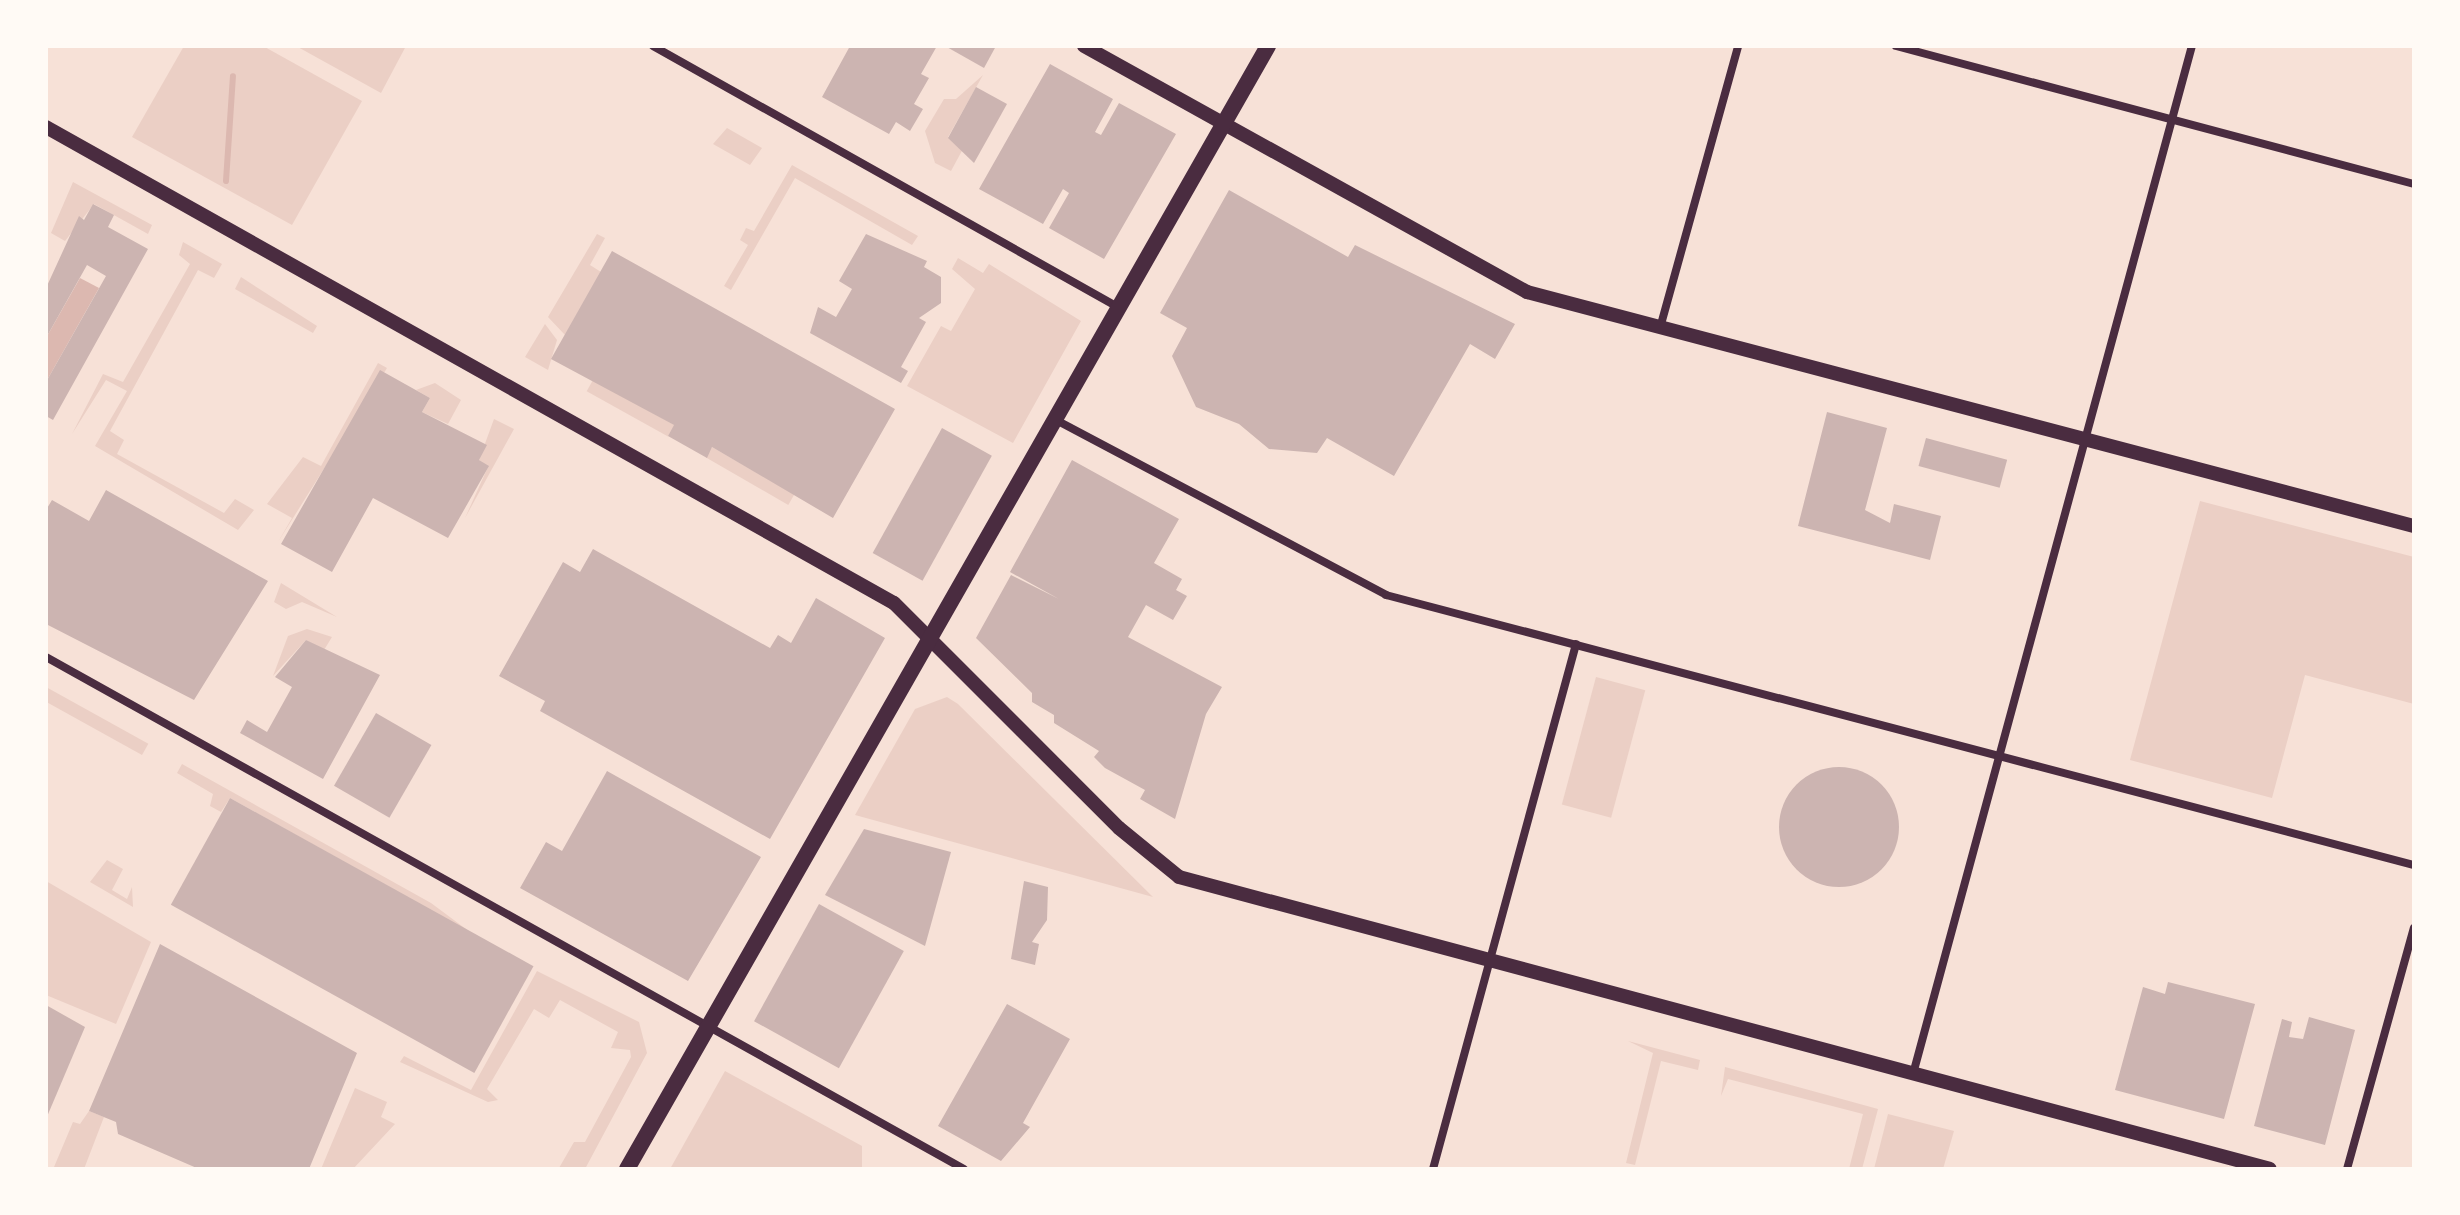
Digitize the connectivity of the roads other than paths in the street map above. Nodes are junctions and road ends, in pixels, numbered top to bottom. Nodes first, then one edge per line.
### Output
1 (653, 46) edge
2 (1084, 46) edge
3 (1268, 46) edge
4 (1738, 46) edge
5 (1896, 46) edge
6 (2192, 46) edge
7 (2173, 119) junction
8 (1224, 125) junction
9 (46, 127) edge
10 (2414, 184) edge
11 (1119, 308) junction
12 (1660, 329) junction
13 (1056, 420) junction
14 (2089, 440) junction
15 (2414, 526) edge
16 (932, 638) junction
17 (1576, 644) junction
18 (46, 657) edge
19 (1999, 756) junction
20 (2414, 865) edge
21 (2414, 928) edge
22 (1489, 963) junction
23 (708, 1025) junction
24 (1913, 1075) junction
25 (627, 1169) edge
26 (964, 1169) edge
27 (1433, 1169) edge
28 (2270, 1169) edge
29 (2347, 1169) edge

1 - 11 street
2 - 8 main road
3 - 8 main road
4 - 12 street
5 - 7 street
6 - 7 street
7 - 10 street
7 - 14 street
8 - 11 main road
8 - 12 main road
9 - 16 main road
11 - 13 main road
12 - 14 main road
13 - 16 main road
13 - 17 street
14 - 15 main road
14 - 19 street
16 - 22 main road
16 - 23 main road
17 - 19 street
17 - 22 street
18 - 23 street
19 - 20 street
19 - 24 street
21 - 29 street
22 - 24 main road
22 - 27 street
23 - 25 main road
23 - 26 street
24 - 28 main road

